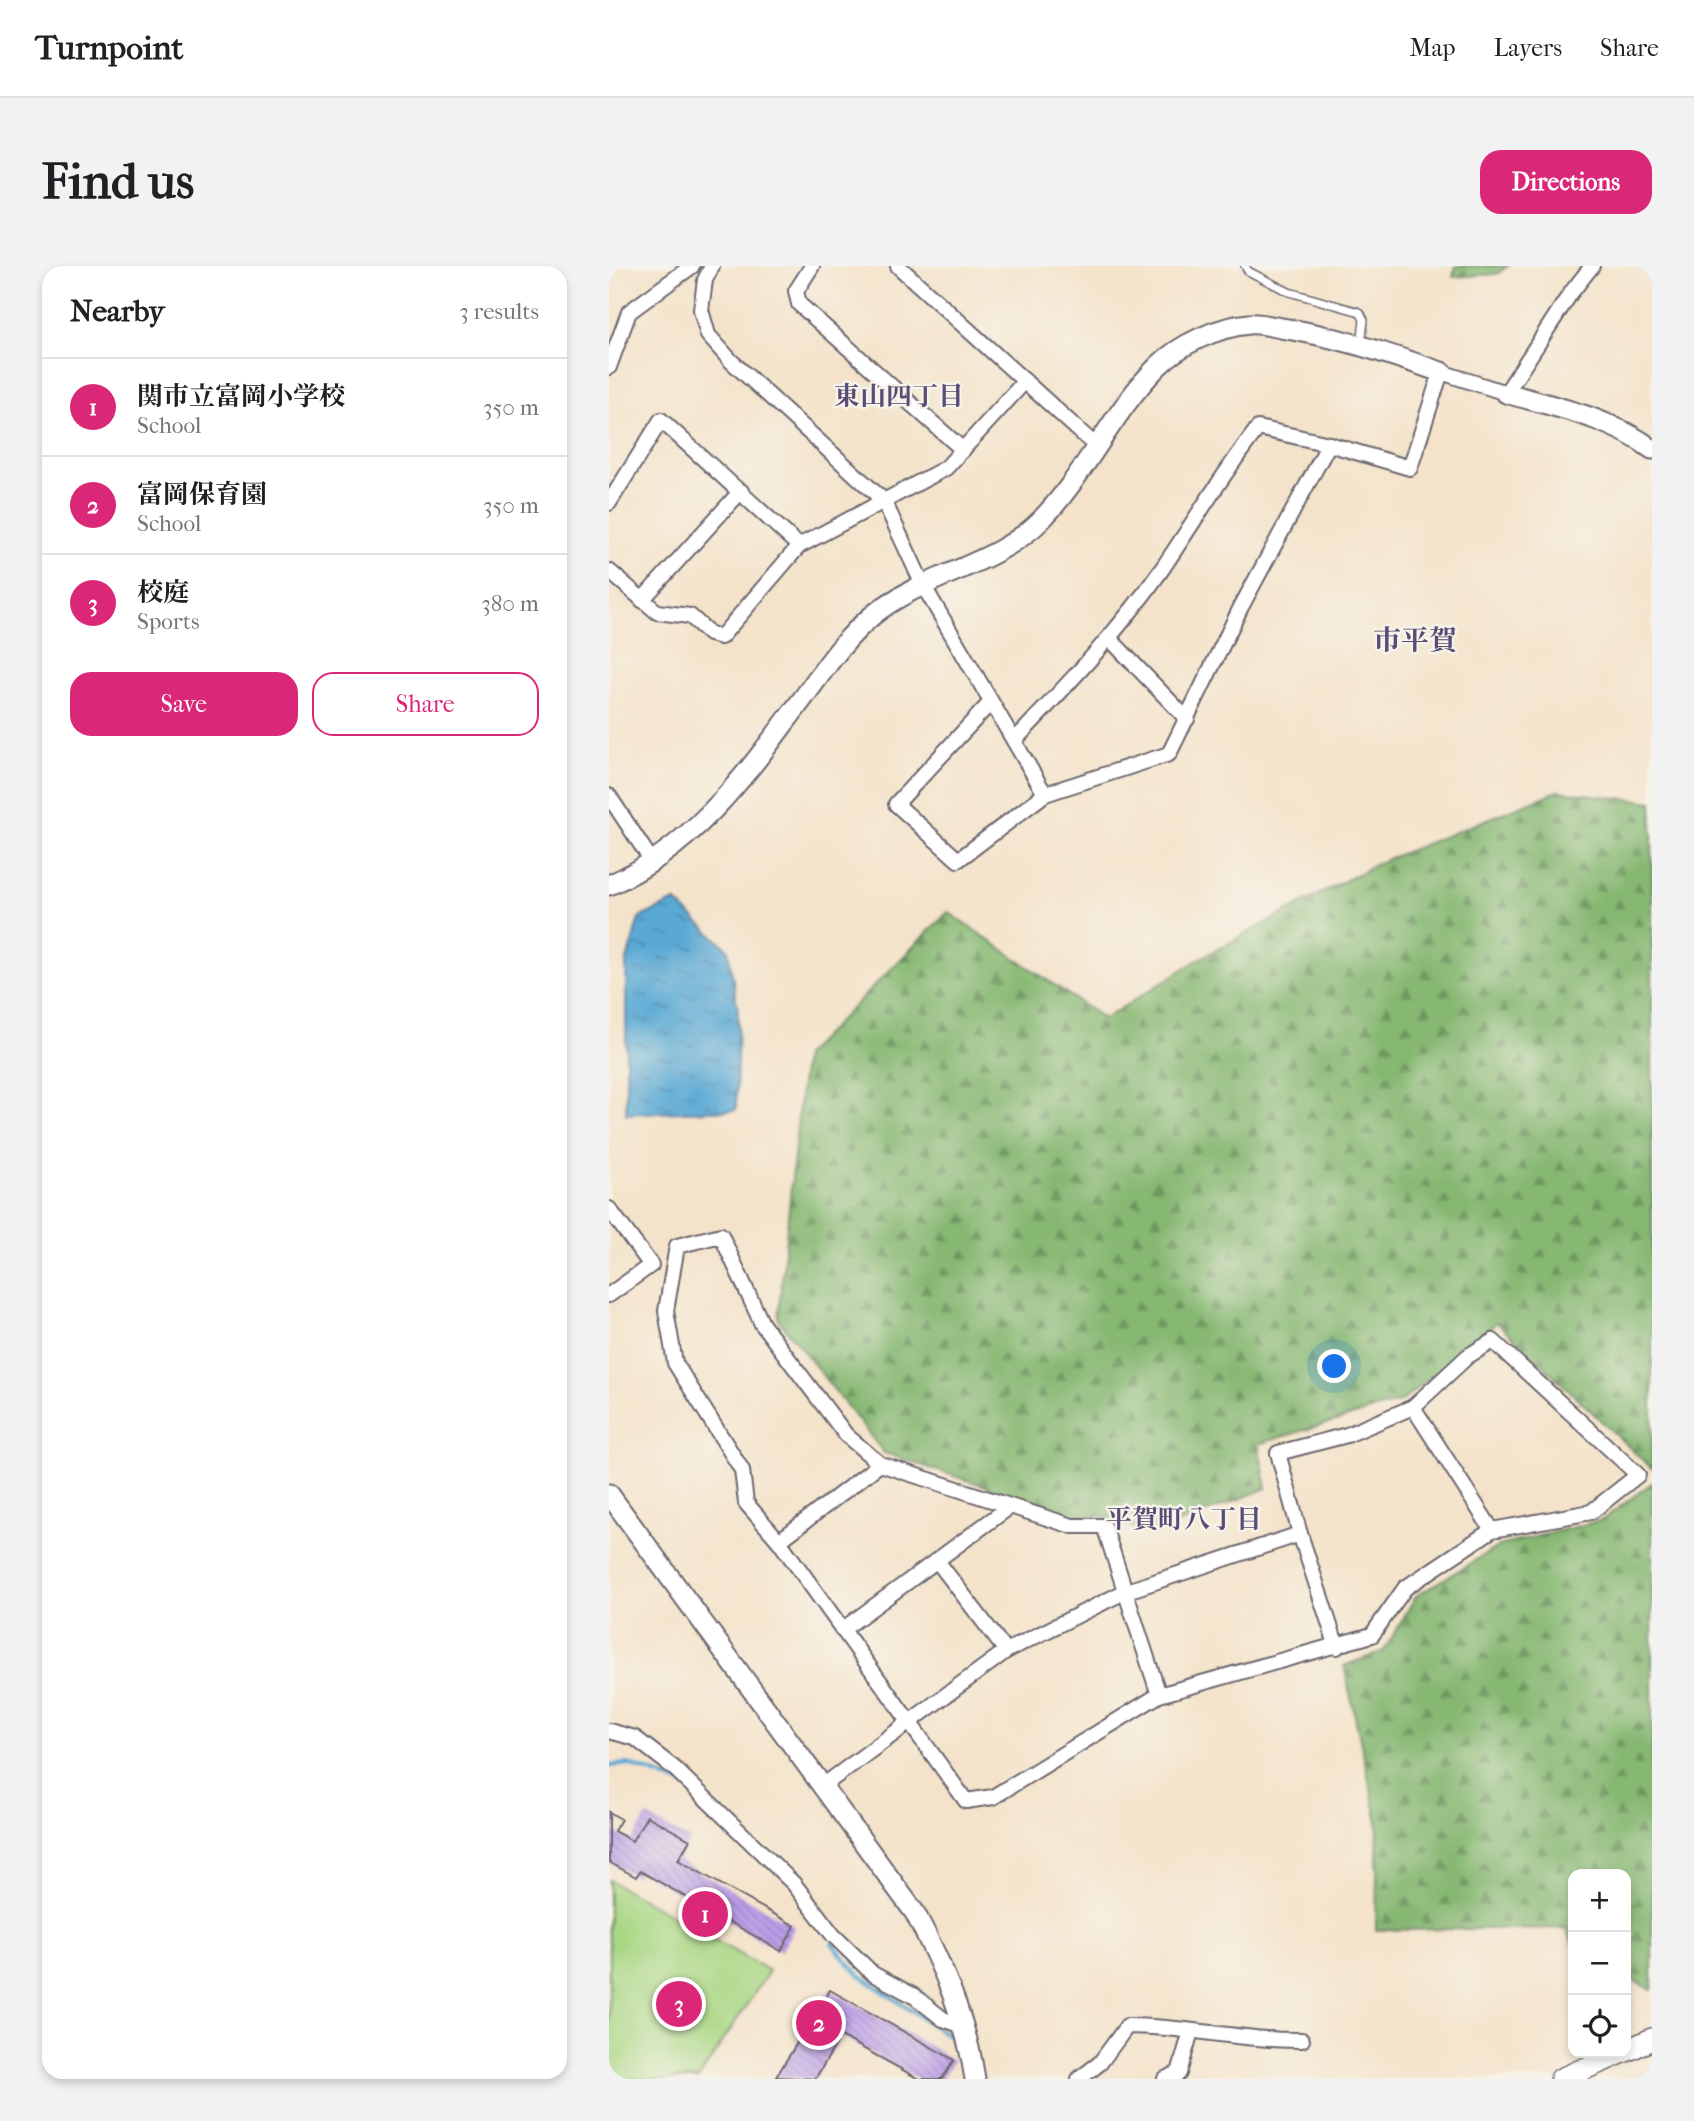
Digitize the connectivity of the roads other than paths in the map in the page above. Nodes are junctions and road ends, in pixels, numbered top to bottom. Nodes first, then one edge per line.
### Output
1 (692, 266) edge
2 (712, 266) edge
3 (812, 266) edge
4 (898, 266) edge
5 (1245, 266) edge
6 (1592, 266) edge
7 (1361, 345) junction
8 (609, 367) edge
9 (1441, 372) junction
10 (1025, 381) junction
11 (1506, 393) junction
12 (1329, 444) junction
13 (1096, 446) junction
14 (1652, 449) edge
15 (963, 450) junction
16 (741, 491) junction
17 (884, 501) junction
18 (609, 503) edge
19 (799, 546) junction
20 (609, 571) edge
21 (923, 586) junction
22 (642, 600) junction
23 (1109, 638) junction
24 (991, 702) junction
25 (1187, 719) junction
26 (1016, 739) junction
27 (1045, 794) junction
28 (609, 796) edge
29 (651, 860) junction
30 (609, 885) edge
31 (609, 1209) edge
32 (609, 1295) edge
33 (1413, 1407) junction
34 (880, 1464) junction
35 (609, 1494) edge
36 (1008, 1508) junction
37 (1492, 1530) junction
38 (1300, 1534) junction
39 (779, 1541) junction
40 (938, 1562) junction
41 (1124, 1592) junction
42 (842, 1630) junction
43 (1337, 1647) junction
44 (1006, 1651) junction
45 (1159, 1695) junction
46 (909, 1724) junction
47 (609, 1731) edge
48 (824, 1785) junction
49 (963, 2026) junction
50 (1191, 2031) junction
51 (1652, 2039) edge
52 (1302, 2040) dead end
53 (1631, 2049) edge
54 (1610, 2058) edge
55 (1089, 2076) edge
56 (975, 2079) edge
57 (1165, 2079) edge
58 (1562, 2079) edge

1 - 8 street
2 - 17 street
3 - 15 street
4 - 10 street
5 - 7 lane
6 - 11 street
7 - 9 street
7 - 13 street
9 - 11 street
9 - 12 street
10 - 13 street
10 - 15 street
11 - 14 street
12 - 23 street
12 - 25 street
13 - 21 street
15 - 17 street
16 - 18 street
16 - 19 street
16 - 22 street
17 - 19 street
17 - 21 street
19 - 22 street
20 - 22 street
21 - 24 street
21 - 29 street
23 - 25 street
23 - 26 street
24 - 26 street
24 - 27 street
25 - 27 street
26 - 27 street
28 - 29 street
29 - 30 street
31 - 32 street
33 - 37 street
33 - 37 street
33 - 38 street
34 - 36 street
34 - 39 street
34 - 39 street
35 - 48 street
36 - 40 street
36 - 41 street
37 - 43 street
38 - 41 street
38 - 43 street
39 - 42 street
40 - 42 street
40 - 44 street
41 - 44 street
41 - 45 street
42 - 46 street
43 - 45 street
44 - 46 street
45 - 46 street
46 - 48 street
47 - 49 street
48 - 49 street
49 - 56 street
50 - 52 street
50 - 55 street
50 - 57 street
51 - 53 main road
54 - 58 main road

